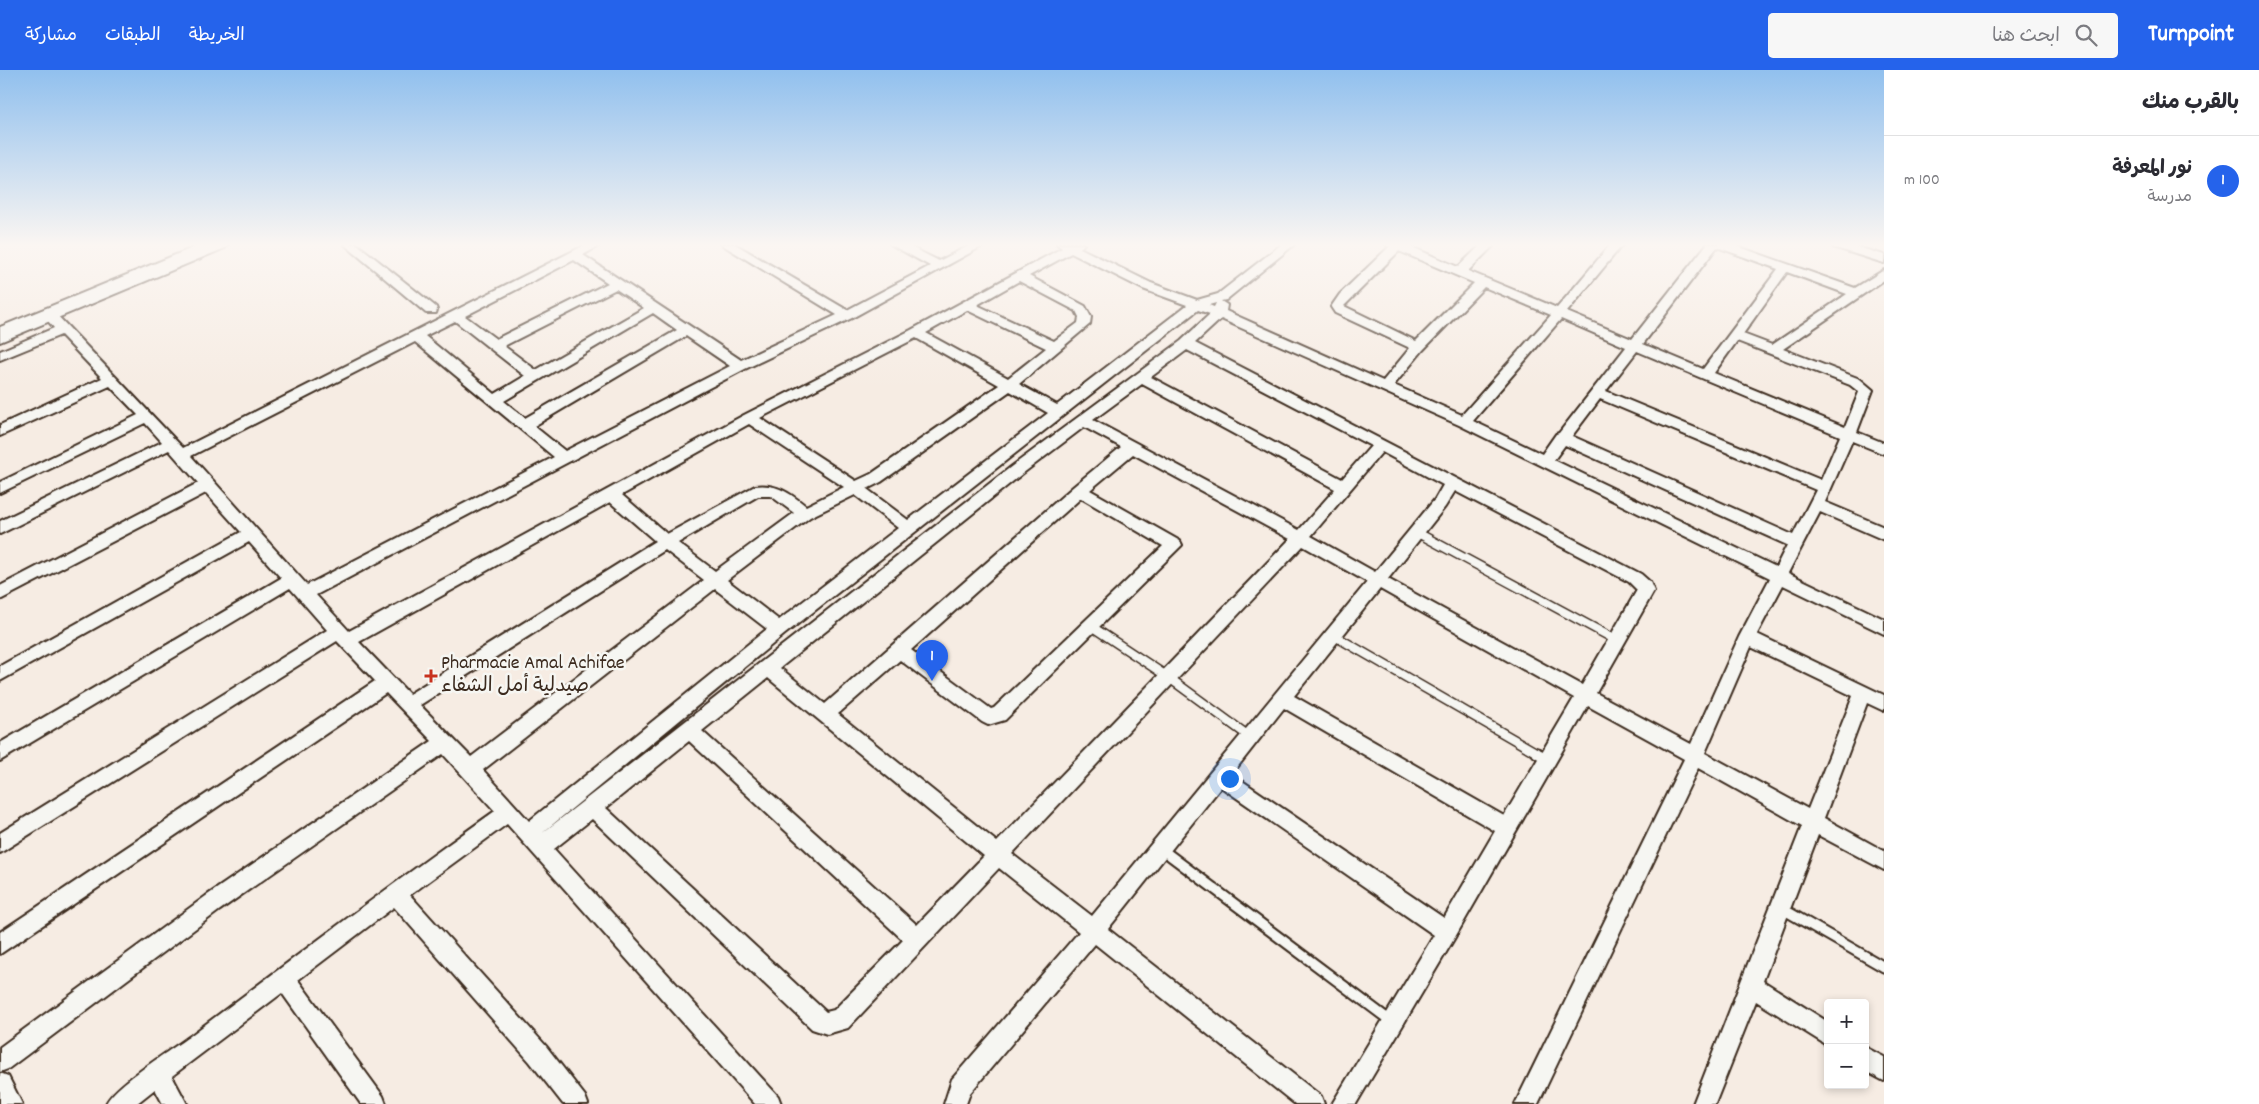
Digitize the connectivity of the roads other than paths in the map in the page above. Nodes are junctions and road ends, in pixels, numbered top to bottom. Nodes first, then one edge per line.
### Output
1 (101, 292) edge
2 (410, 292) edge
3 (498, 292) edge
4 (600, 292) edge
5 (629, 292) edge
6 (810, 292) edge
7 (889, 292) edge
8 (990, 292) edge
9 (1050, 292) edge
10 (1164, 292) edge
11 (1235, 292) edge
12 (1349, 292) edge
13 (1472, 292) edge
14 (1510, 292) edge
15 (1577, 292) edge
16 (1675, 292) edge
17 (1767, 292) edge
18 (1856, 293) edge
19 (1197, 304) junction
20 (967, 305) junction
21 (1221, 305) junction
22 (653, 308) junction
23 (432, 310) dead end
24 (1560, 313) junction
25 (48, 314) junction
26 (455, 314) junction
27 (847, 314) junction
28 (64, 328) junction
29 (686, 330) junction
30 (916, 334) junction
31 (0, 335) edge
32 (415, 335) junction
33 (1736, 336) junction
34 (1186, 344) junction
35 (1634, 344) junction
36 (493, 346) junction
37 (1055, 347) junction
38 (1418, 347) junction
39 (1772, 351) junction
40 (0, 356) edge
41 (740, 366) junction
42 (1707, 373) junction
43 (534, 376) junction
44 (1142, 378) junction
45 (110, 380) junction
46 (1010, 384) junction
47 (1384, 388) junction
48 (1596, 392) junction
49 (492, 401) junction
50 (1058, 412) junction
51 (147, 416) junction
52 (749, 418) junction
53 (1082, 420) junction
54 (1464, 422) junction
55 (523, 426) junction
56 (0, 431) edge
57 (1849, 434) junction
58 (1561, 437) junction
59 (170, 444) junction
60 (1381, 444) junction
61 (1131, 448) junction
62 (1884, 449) edge
63 (181, 455) junction
64 (564, 458) junction
65 (1544, 462) junction
66 (1451, 484) junction
67 (208, 485) junction
68 (1344, 487) junction
69 (0, 488) edge
70 (857, 489) junction
71 (1079, 490) junction
72 (611, 494) junction
73 (1820, 496) junction
74 (805, 513) junction
75 (0, 528) edge
76 (908, 528) junction
77 (1416, 532) junction
78 (250, 534) junction
79 (1884, 534) edge
80 (1301, 538) junction
81 (666, 542) junction
82 (1797, 543) junction
83 (1778, 578) junction
84 (292, 579) junction
85 (715, 580) junction
86 (1376, 580) junction
87 (306, 593) junction
88 (0, 594) edge
89 (1091, 626) junction
90 (1884, 628) edge
91 (779, 629) junction
92 (342, 635) junction
93 (1332, 635) junction
94 (1747, 637) junction
95 (1618, 640) junction
96 (900, 651) junction
97 (768, 668) junction
98 (0, 674) edge
99 (1168, 677) junction
100 (386, 683) junction
101 (1863, 692) junction
102 (1586, 696) junction
103 (1282, 698) junction
104 (409, 703) junction
105 (1884, 703) edge
106 (825, 715) junction
107 (690, 731) junction
108 (1250, 737) junction
109 (444, 743) junction
110 (0, 753) edge
111 (1694, 755) junction
112 (1548, 759) junction
113 (470, 769) junction
114 (1218, 775) junction
115 (592, 807) junction
116 (509, 812) junction
117 (1813, 821) junction
118 (1507, 828) junction
119 (528, 833) junction
120 (0, 844) edge
121 (541, 848) junction
122 (1160, 848) junction
123 (998, 855) junction
124 (1884, 860) edge
125 (394, 894) junction
126 (1781, 908) junction
127 (1093, 931) junction
128 (1447, 932) junction
129 (917, 939) junction
130 (0, 944) edge
131 (1884, 967) edge
132 (284, 978) junction
133 (1752, 987) junction
134 (1392, 1022) junction
135 (1824, 1032) edge
136 (0, 1061) edge
137 (1869, 1061) edge
138 (1884, 1070) edge
139 (157, 1072) junction
140 (0, 1084) edge
141 (11, 1104) edge
142 (117, 1104) edge
143 (176, 1104) edge
144 (375, 1104) edge
145 (577, 1104) edge
146 (770, 1104) edge
147 (955, 1104) edge
148 (1314, 1104) edge
149 (1342, 1104) edge
150 (1526, 1104) edge
151 (1704, 1104) edge

1 - 25 main road
2 - 23 street
3 - 26 street
4 - 36 street
5 - 22 street
6 - 27 street
7 - 27 street
8 - 20 street
9 - 37 street
10 - 19 street
11 - 21 street
12 - 38 street
13 - 38 street
14 - 24 street
15 - 24 street
16 - 35 street
17 - 33 street
18 - 39 street
19 - 21 street
19 - 50 street
20 - 30 street
20 - 37 street
21 - 34 street
21 - 47 street
22 - 29 street
22 - 43 street
24 - 35 street
24 - 54 street
25 - 28 street
25 - 31 main road
26 - 32 street
26 - 36 street
27 - 41 street
28 - 40 street
28 - 45 street
29 - 41 street
29 - 55 street
30 - 46 street
30 - 52 street
32 - 49 street
32 - 63 street
33 - 39 street
33 - 42 street
34 - 44 street
34 - 60 street
35 - 42 street
35 - 48 street
36 - 43 street
37 - 46 street
38 - 47 street
39 - 57 street
41 - 64 street
42 - 57 street
43 - 49 street
44 - 53 street
44 - 68 street
45 - 51 street
45 - 56 street
46 - 50 street
46 - 70 street
47 - 54 street
48 - 58 street
48 - 73 street
49 - 55 street
50 - 76 street
51 - 59 street
51 - 69 street
52 - 70 street
52 - 72 street
53 - 61 street
53 - 97 street
54 - 65 street
55 - 64 street
57 - 62 street
57 - 73 street
58 - 65 street
58 - 82 street
59 - 63 street
59 - 75 street
60 - 66 street
60 - 68 street
61 - 71 street
61 - 80 street
63 - 67 street
64 - 87 street
65 - 83 street
66 - 77 street
66 - 95 street
67 - 78 street
67 - 88 street
68 - 80 street
70 - 74 street
70 - 76 street
71 - 89 street
71 - 96 street
72 - 81 street
72 - 92 street
73 - 79 street
73 - 82 street
74 - 81 street
74 - 85 street
76 - 91 street
77 - 86 street
77 - 95 lane
78 - 84 street
78 - 98 street
80 - 86 street
80 - 99 street
81 - 85 street
81 - 104 street
82 - 83 street
83 - 90 street
83 - 94 street
84 - 87 street
84 - 110 street
85 - 91 street
85 - 113 street
86 - 93 street
86 - 102 street
87 - 92 street
89 - 96 street
89 - 99 lane
91 - 119 street
92 - 100 street
92 - 120 street
93 - 103 street
93 - 112 lane
94 - 101 street
94 - 111 street
95 - 102 street
96 - 106 street
97 - 106 street
97 - 107 street
99 - 108 lane
99 - 123 street
100 - 104 street
100 - 130 street
101 - 105 street
101 - 117 street
102 - 111 street
102 - 112 street
103 - 108 street
103 - 118 street
104 - 109 street
106 - 123 street
107 - 115 street
107 - 129 street
108 - 114 street
109 - 113 street
109 - 136 street
111 - 117 street
111 - 150 street
112 - 118 street
113 - 116 street
114 - 122 street
114 - 128 street
115 - 121 street
115 - 129 street
116 - 119 street
116 - 125 street
117 - 124 street
117 - 126 street
118 - 128 street
119 - 121 street
121 - 146 street
122 - 127 street
122 - 134 lane
123 - 127 street
123 - 129 street
125 - 132 street
125 - 145 street
126 - 131 lane
126 - 133 street
127 - 147 street
127 - 148 street
128 - 134 street
132 - 139 street
132 - 144 street
133 - 135 street
133 - 151 street
134 - 149 street
137 - 138 street
139 - 142 street
139 - 143 street
140 - 141 street

